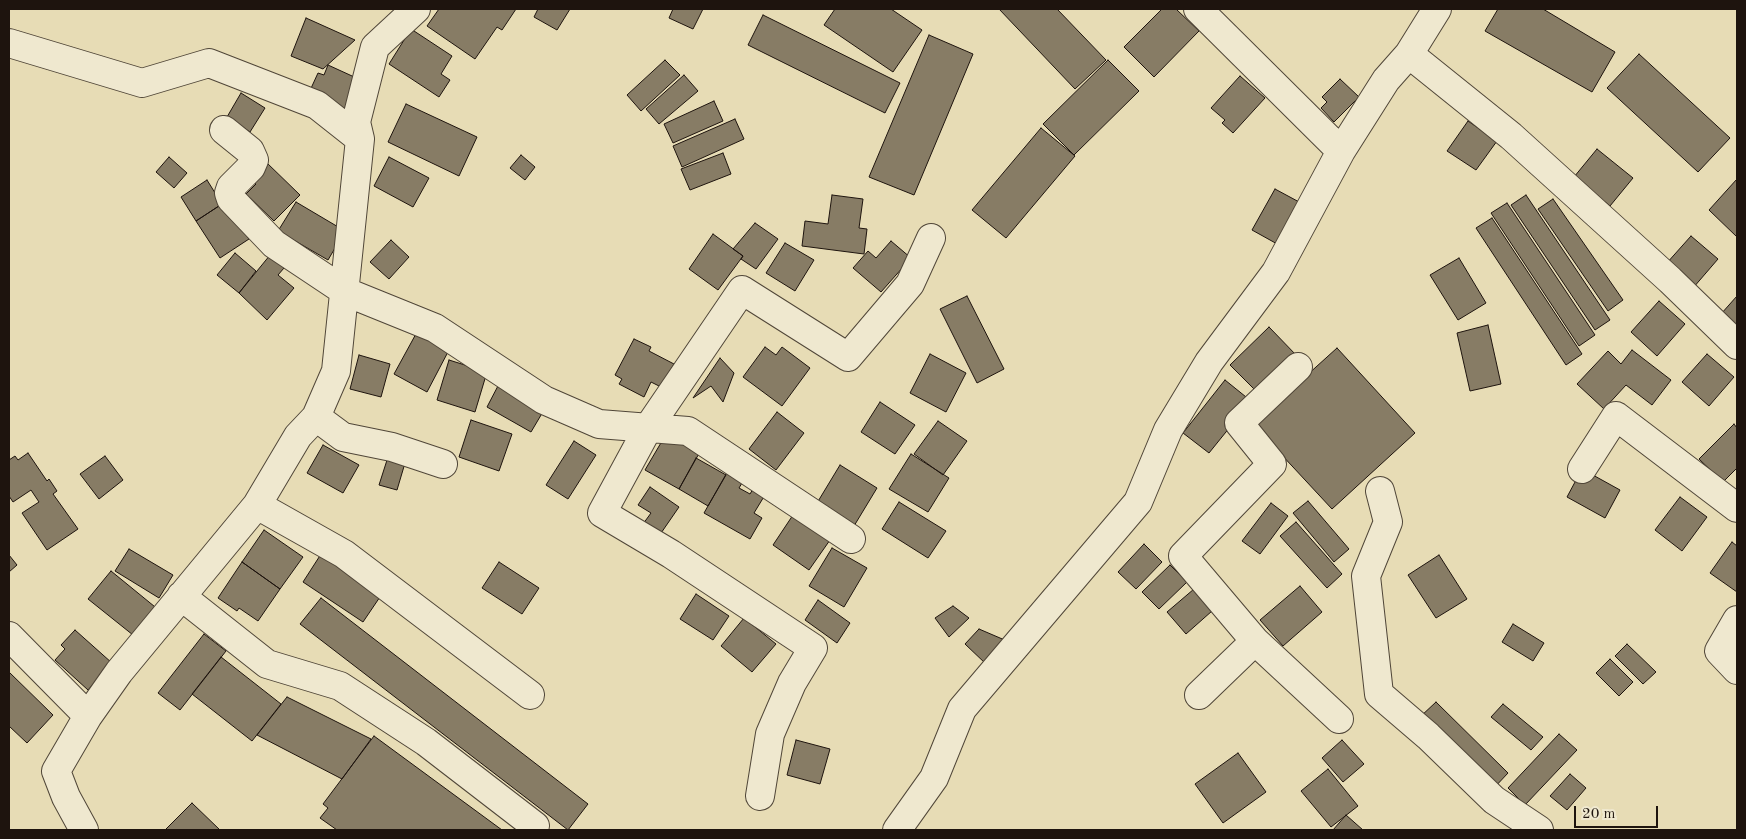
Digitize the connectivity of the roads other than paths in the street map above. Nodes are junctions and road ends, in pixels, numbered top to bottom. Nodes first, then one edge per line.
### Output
1 (416, 9) edge
2 (1198, 9) edge
3 (1437, 9) edge
4 (9, 43) edge
5 (1409, 54) junction
6 (224, 130) dead end
7 (360, 139) junction
8 (1341, 151) junction
9 (931, 238) dead end
10 (346, 292) junction
11 (1737, 345) edge
12 (1298, 367) dead end
13 (316, 417) junction
14 (648, 428) junction
15 (443, 464) dead end
16 (1582, 469) dead end
17 (1380, 491) dead end
18 (257, 505) junction
19 (1737, 508) edge
20 (851, 538) dead end
21 (181, 596) junction
22 (1737, 620) edge
23 (9, 636) edge
24 (1255, 642) junction
25 (1737, 670) edge
26 (530, 695) dead end
27 (1199, 695) dead end
28 (88, 716) junction
29 (1339, 719) dead end
30 (760, 796) dead end
31 (535, 826) dead end
32 (84, 830) edge
33 (897, 830) edge
34 (1539, 830) edge

1 - 7 street
2 - 8 street
3 - 5 street
4 - 7 street
5 - 8 street
5 - 11 street
6 - 10 street
7 - 10 street
8 - 33 street
9 - 14 street
10 - 13 street
10 - 14 street
12 - 24 street
13 - 15 street
13 - 18 street
14 - 20 street
14 - 30 street
16 - 19 street
17 - 34 street
18 - 21 street
18 - 26 street
21 - 28 street
21 - 31 street
22 - 25 street
23 - 28 street
24 - 27 street
24 - 29 street
28 - 32 street

